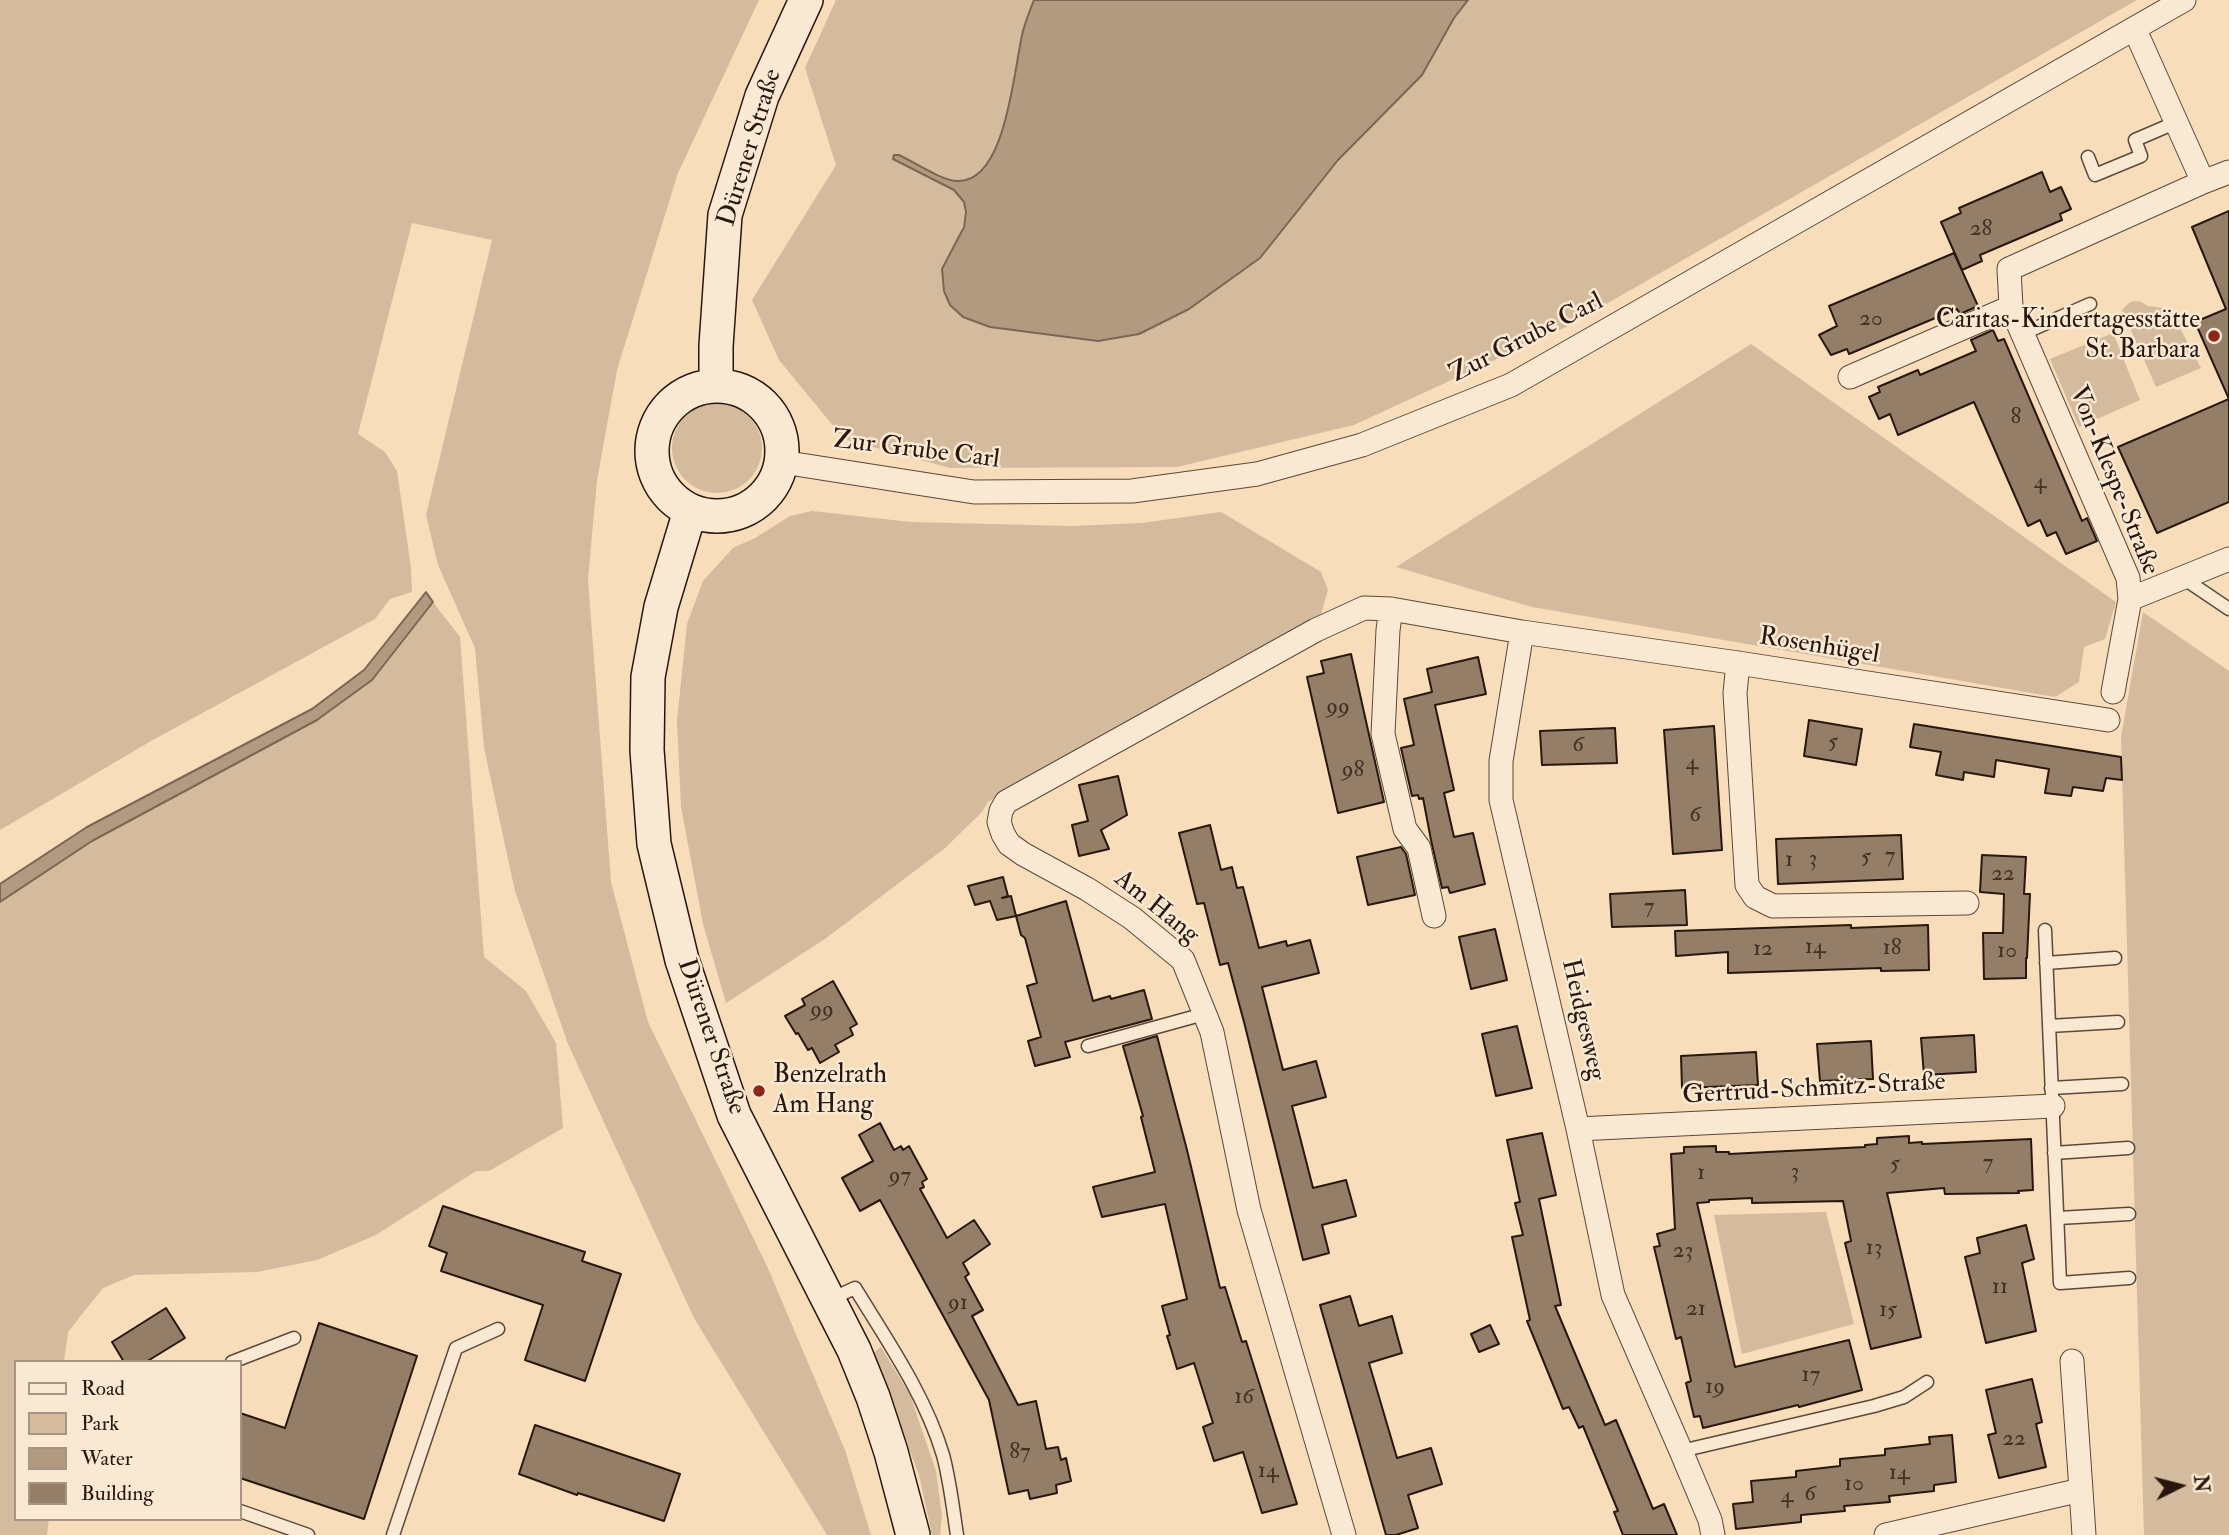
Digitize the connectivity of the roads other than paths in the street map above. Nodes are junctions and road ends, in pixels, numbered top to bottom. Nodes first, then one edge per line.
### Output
1 (806, 0) edge
2 (2184, 0) edge
3 (2135, 30) junction
4 (2177, 122) junction
5 (2088, 157) dead end
6 (2229, 172) edge
7 (2203, 182) junction
8 (2090, 304) dead end
9 (2011, 307) junction
10 (2022, 334) junction
11 (1850, 377) dead end
12 (716, 386) junction
13 (782, 462) junction
14 (690, 511) junction
15 (2229, 559) edge
16 (2183, 578) junction
17 (2130, 599) junction
18 (1391, 609) junction
19 (2229, 609) edge
20 (1522, 632) junction
21 (1738, 663) junction
22 (2113, 692) dead end
23 (2108, 720) dead end
24 (1967, 903) dead end
25 (1434, 916) dead end
26 (2045, 930) dead end
27 (2115, 958) dead end
28 (2046, 963) junction
29 (1205, 1014) junction
30 (2118, 1022) dead end
31 (2049, 1026) junction
32 (1088, 1046) dead end
33 (2122, 1084) dead end
34 (2052, 1097) junction
35 (1578, 1129) junction
36 (2128, 1148) dead end
37 (2054, 1153) junction
38 (2129, 1214) dead end
39 (2057, 1218) junction
40 (2129, 1278) dead end
41 (829, 1300) junction
42 (498, 1329) dead end
43 (294, 1338) dead end
44 (237, 1360) edge
45 (2072, 1361) dead end
46 (1927, 1382) dead end
47 (1681, 1451) junction
48 (2081, 1490) junction
49 (242, 1512) edge
50 (308, 1535) edge
51 (393, 1535) edge
52 (913, 1535) edge
53 (957, 1535) edge
54 (1344, 1535) edge
55 (1713, 1535) edge
56 (1886, 1535) edge
57 (2084, 1535) edge

1 - 12 main road, Dürener Straße
2 - 3 street, Zur Grube Carl
3 - 4 street
3 - 13 street, Zur Grube Carl
4 - 5 lane
4 - 7 street
6 - 7 street, Von-Klespe-Straße
7 - 9 street, Von-Klespe-Straße
8 - 10 lane
9 - 10 street, Von-Klespe-Straße
9 - 11 street
10 - 17 street, Von-Klespe-Straße
12 - 13 main road
12 - 14 main road
13 - 14 main road
14 - 41 main road, Dürener Straße
15 - 16 street, Von-Klespe-Straße
16 - 17 street, Von-Klespe-Straße
16 - 19 lane
17 - 22 street, Von-Klespe-Straße
18 - 20 street
18 - 25 street
18 - 29 street, Am Hang
20 - 21 street, Rosenhügel
20 - 35 street, Heidgesweg
21 - 23 street, Rosenhügel
21 - 24 street
26 - 28 lane
27 - 28 lane
28 - 31 lane
29 - 32 lane
29 - 54 street, Am Hang
30 - 31 lane
31 - 34 lane
33 - 34 lane
34 - 35 street, Gertrud-Schmitz-Straße
34 - 37 lane
35 - 47 street, Heidgesweg
36 - 37 lane
37 - 39 lane
38 - 39 lane
39 - 40 lane
41 - 52 main road, Dürener Straße
41 - 53 lane
42 - 51 lane
43 - 44 lane
45 - 48 street
46 - 47 lane
47 - 55 street, Heidgesweg
48 - 56 street
48 - 57 street
49 - 50 lane

